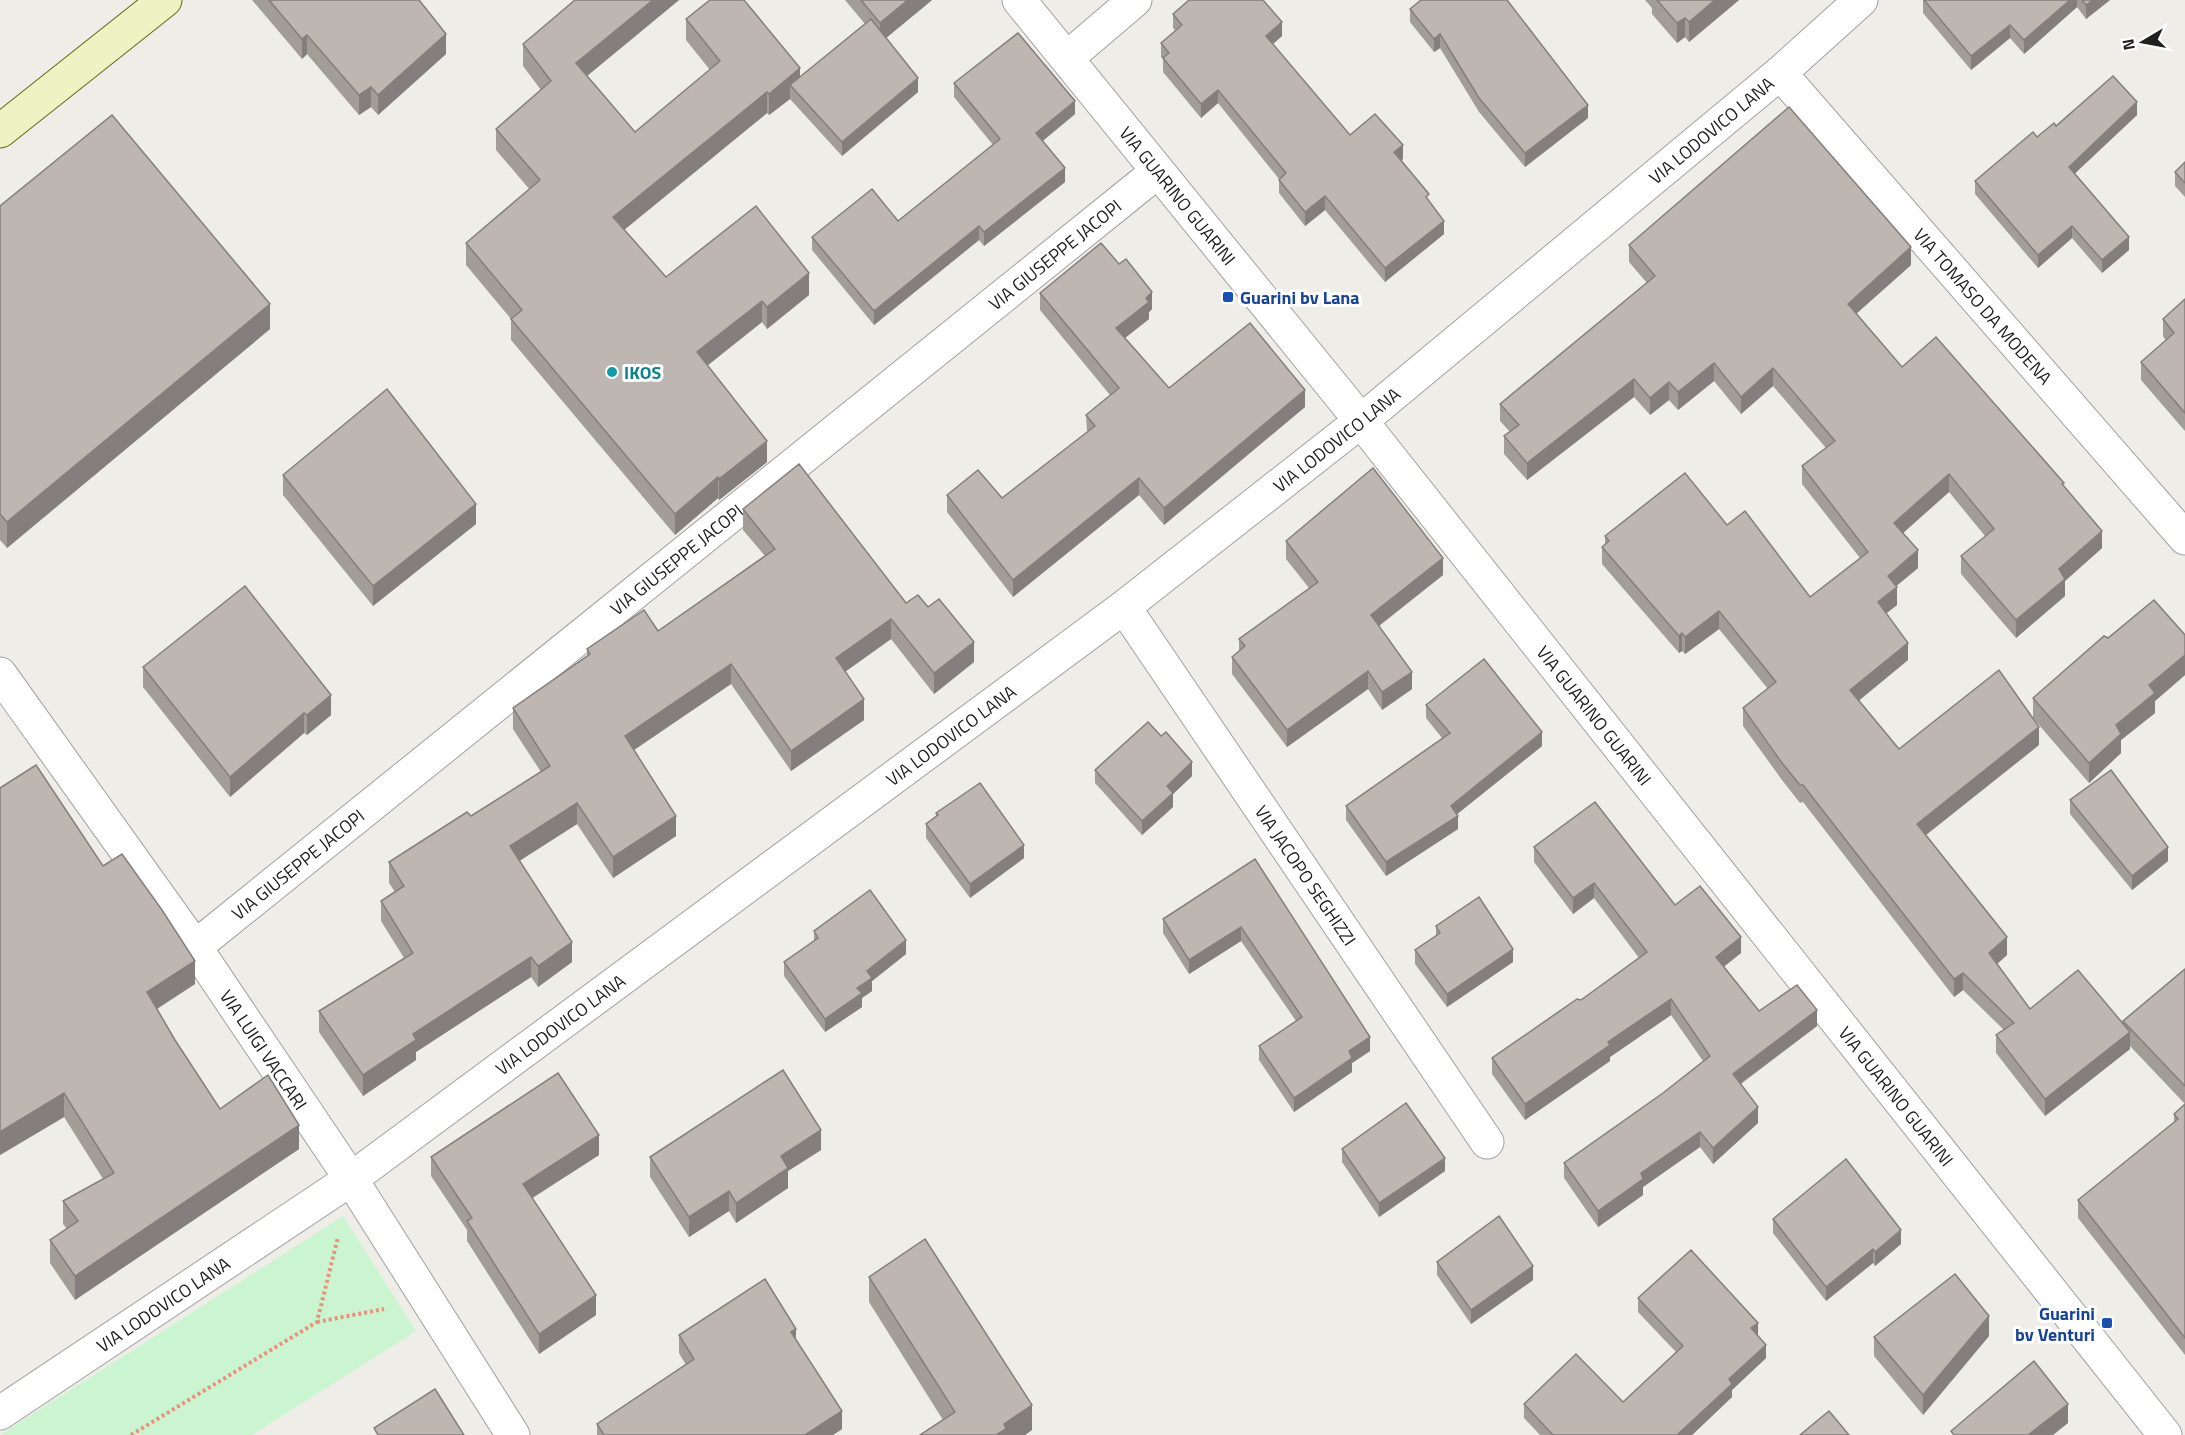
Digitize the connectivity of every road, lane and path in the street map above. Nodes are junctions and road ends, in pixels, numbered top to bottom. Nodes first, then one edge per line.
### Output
1 (165, 0) edge
2 (1019, 0) edge
3 (1135, 0) edge
4 (1861, 0) edge
5 (1067, 58) junction
6 (1780, 73) junction
7 (0, 131) edge
8 (1157, 172) junction
9 (1361, 421) junction
10 (2185, 538) edge
11 (1124, 607) junction
12 (0, 674) edge
13 (195, 946) junction
14 (1487, 1142) dead end
15 (351, 1179) junction
16 (434, 1310) junction
17 (317, 1322) junction
18 (0, 1413) edge
19 (2185, 1418) edge
20 (131, 1435) edge
21 (513, 1435) edge
22 (2166, 1435) edge

1 - 7 street
2 - 5 street, VIA GUARINO GUARINI
3 - 5 street
4 - 6 street, VIA LODOVICO LANA
5 - 8 street, VIA GUARINO GUARINI
6 - 9 street, VIA LODOVICO LANA
6 - 10 street, VIA TOMASO DA MODENA
8 - 9 street, VIA GUARINO GUARINI
8 - 13 street, VIA GIUSEPPE JACOPI
9 - 11 street, VIA LODOVICO LANA
9 - 22 street, VIA GUARINO GUARINI
11 - 14 street, VIA JACOPO SEGHIZZI
11 - 15 street, VIA LODOVICO LANA
12 - 13 street, VIA LUIGI VACCARI
13 - 15 street, VIA LUIGI VACCARI
15 - 16 street, VIA LUIGI VACCARI
15 - 17 path
15 - 18 street, VIA LODOVICO LANA
16 - 17 path
16 - 21 street, VIA LUIGI VACCARI
17 - 20 path
19 - 22 street

